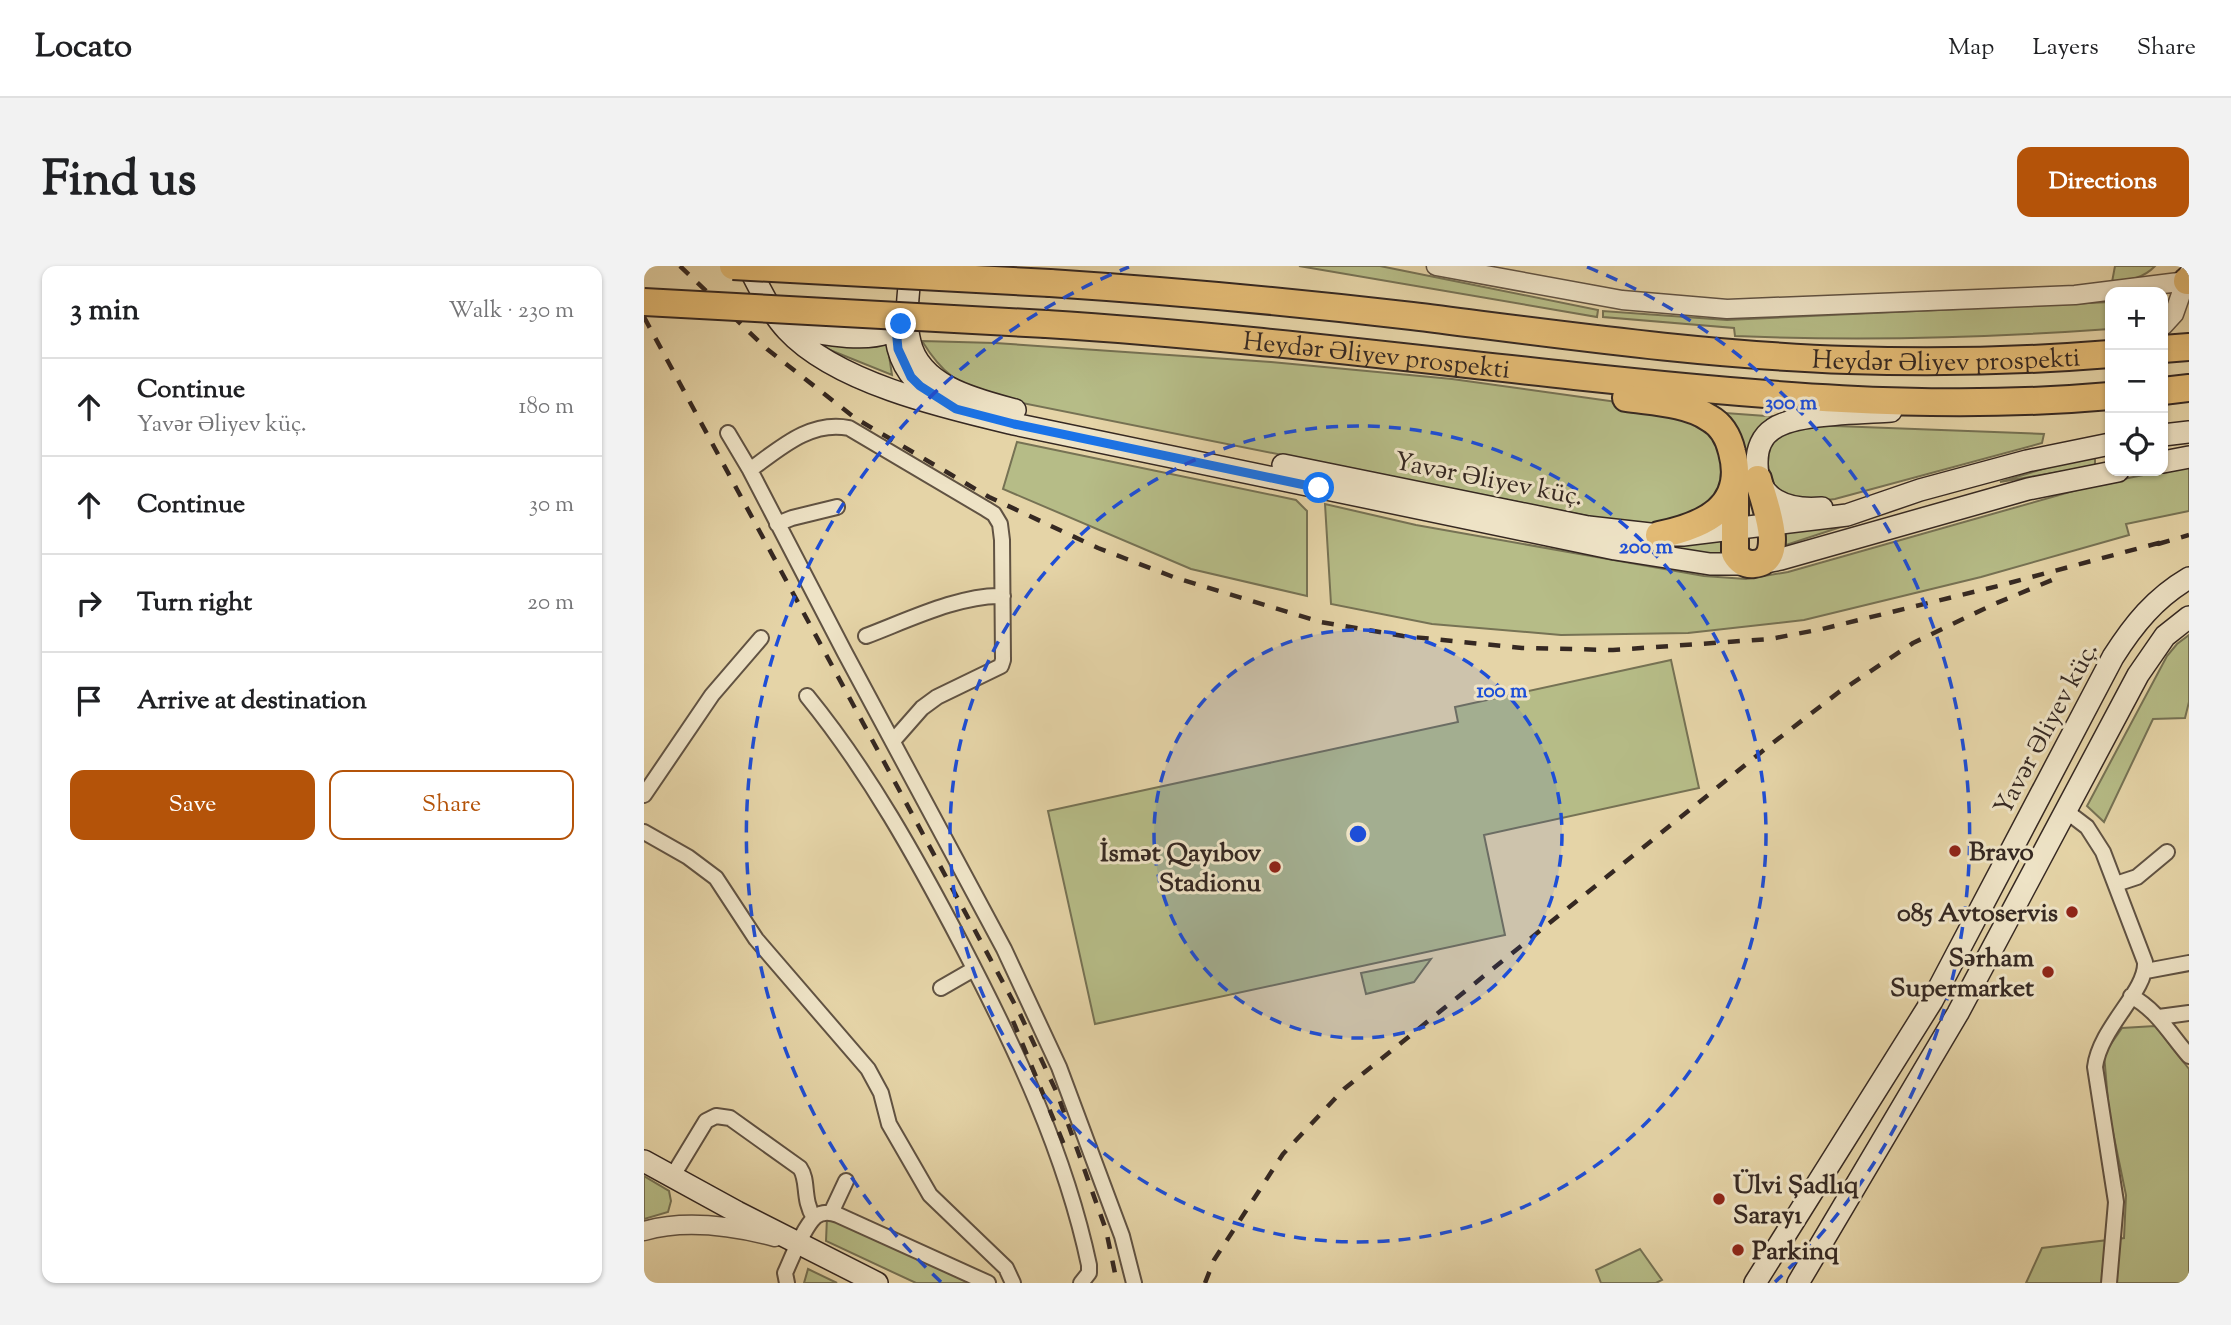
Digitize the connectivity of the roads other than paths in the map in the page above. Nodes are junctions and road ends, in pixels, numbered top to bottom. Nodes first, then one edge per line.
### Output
1 (733, 266) edge
2 (748, 266) edge
3 (899, 266) edge
4 (911, 266) edge
5 (1436, 266) edge
6 (2188, 277) edge
7 (2075, 295) junction
8 (2105, 297) edge
9 (644, 302) edge
10 (778, 319) junction
11 (902, 320) junction
12 (2168, 321) edge
13 (2105, 346) edge
14 (2189, 347) edge
15 (2168, 349) edge
16 (2105, 354) edge
17 (1383, 355) junction
18 (2025, 360) junction
19 (2189, 388) edge
20 (2168, 390) edge
21 (2105, 396) edge
22 (2011, 402) junction
23 (956, 409) junction
24 (2189, 432) edge
25 (728, 433) dead end
26 (2168, 434) edge
27 (2105, 447) edge
28 (2189, 457) edge
29 (2168, 461) edge
30 (750, 470) junction
31 (2105, 474) edge
32 (1747, 479) junction
33 (1920, 490) junction
34 (836, 507) dead end
35 (777, 524) junction
36 (1770, 524) junction
37 (1734, 529) junction
38 (1659, 535) junction
39 (1755, 564) junction
40 (2189, 578) edge
41 (1003, 596) junction
42 (2189, 617) edge
43 (866, 636) dead end
44 (761, 638) dead end
45 (807, 696) dead end
46 (893, 741) junction
47 (644, 795) edge
48 (2066, 811) junction
49 (644, 832) edge
50 (2167, 852) dead end
51 (2116, 884) junction
52 (2189, 963) edge
53 (974, 969) junction
54 (2146, 971) junction
55 (941, 988) dead end
56 (2131, 996) junction
57 (2189, 1013) edge
58 (2159, 1017) junction
59 (2189, 1056) edge
60 (644, 1161) edge
61 (672, 1177) junction
62 (846, 1181) dead end
63 (831, 1213) junction
64 (814, 1218) junction
65 (644, 1231) edge
66 (799, 1244) junction
67 (788, 1283) edge
68 (877, 1283) edge
69 (988, 1283) edge
70 (1013, 1283) edge
71 (1082, 1283) edge
72 (1134, 1283) edge
73 (1755, 1283) edge
74 (1798, 1283) edge
75 (2109, 1283) edge

1 - 18 highway, Heydər Əliyev prospekti, bridge
2 - 10 main road, Yavər Əliyev küç.
3 - 11 main road
4 - 11 main road
5 - 7 street
6 - 7 street
6 - 12 street
7 - 8 street
9 - 17 highway, Heydər Əliyev prospekti, bridge
10 - 11 main road
10 - 23 main road, Yavər Əliyev küç.
11 - 23 main road
11 - 38 main road, Yavər Əliyev küç.
13 - 18 street
14 - 15 highway
16 - 18 highway, Heydər Əliyev prospekti
17 - 22 highway, Heydər Əliyev prospekti
17 - 32 highway
19 - 20 highway
21 - 22 highway, Heydər Əliyev prospekti
22 - 32 main road
23 - 39 main road, Yavər Əliyev küç.
24 - 26 main road
25 - 30 street
27 - 33 main road, Yavər Əliyev küç.
28 - 29 main road
30 - 35 street
30 - 41 street
31 - 39 main road, Yavər Əliyev küç.
32 - 33 main road
32 - 36 highway
32 - 37 highway
32 - 38 highway
33 - 36 main road, Yavər Əliyev küç.
34 - 35 street
35 - 46 street
36 - 37 main road, Yavər Əliyev küç.
36 - 39 highway
37 - 38 main road, Yavər Əliyev küç.
37 - 39 highway
40 - 73 main road, Yavər Əliyev küç.
41 - 43 street
41 - 46 street
42 - 48 main road
44 - 47 street
45 - 53 street
46 - 72 street
48 - 51 street
48 - 74 main road
49 - 70 street
50 - 51 street
51 - 54 street
52 - 54 street
53 - 55 street
53 - 71 street
54 - 56 street
56 - 58 street
56 - 75 street
57 - 58 street
58 - 59 street
60 - 61 main road
61 - 64 street
61 - 66 main road
62 - 63 street
63 - 64 street
63 - 69 street
64 - 66 street
65 - 66 street
66 - 67 street
66 - 68 main road

